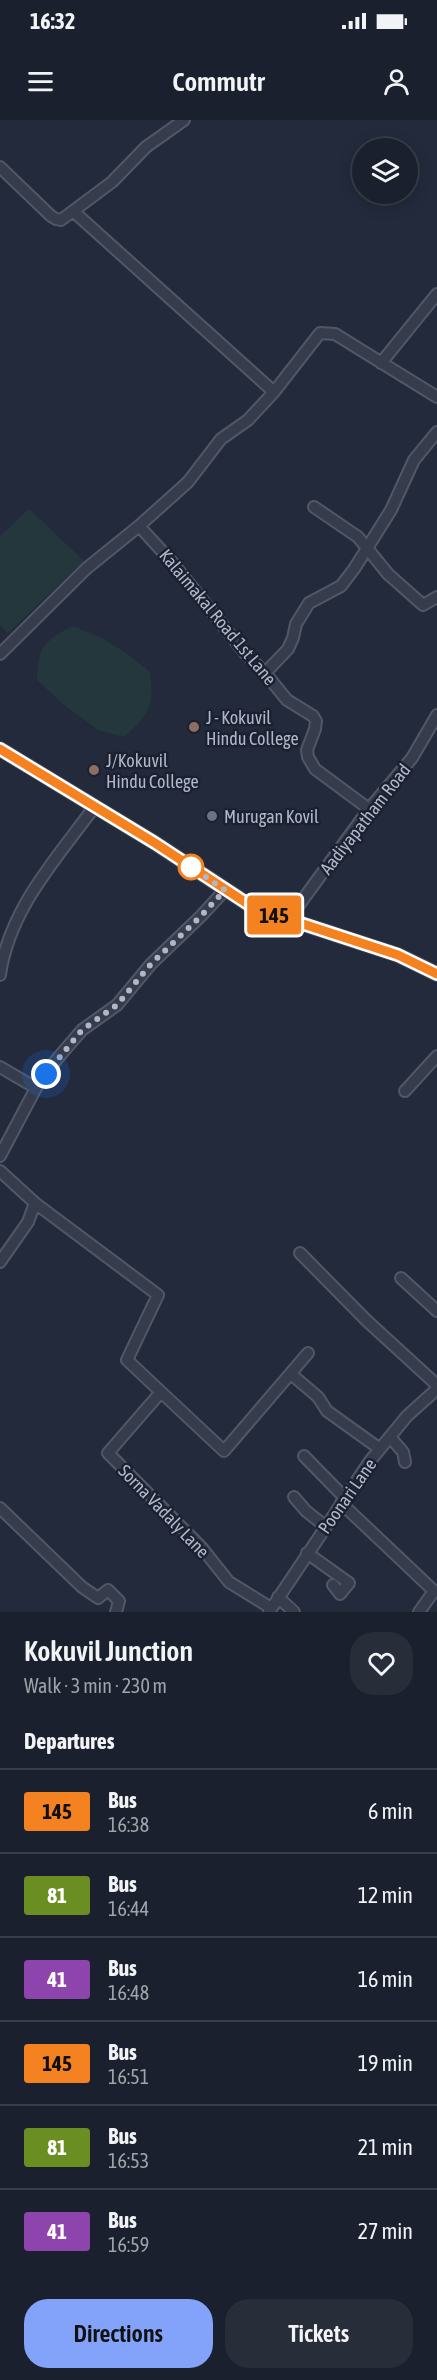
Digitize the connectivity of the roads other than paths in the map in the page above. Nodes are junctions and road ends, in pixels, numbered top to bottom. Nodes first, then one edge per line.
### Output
1 (184, 120) edge
2 (0, 167) edge
3 (73, 211) junction
4 (437, 294) edge
5 (381, 363) junction
6 (274, 392) junction
7 (437, 397) edge
8 (437, 432) edge
9 (314, 507) dead end
10 (139, 526) junction
11 (366, 548) junction
12 (437, 597) edge
13 (0, 654) edge
14 (265, 673) junction
15 (437, 715) edge
16 (0, 749) edge
17 (95, 806) junction
18 (369, 809) junction
19 (225, 890) junction
20 (288, 920) junction
21 (437, 974) edge
22 (0, 975) edge
23 (437, 1056) edge
24 (0, 1067) edge
25 (36, 1088) junction
26 (405, 1091) dead end
27 (0, 1156) edge
28 (0, 1171) edge
29 (35, 1203) junction
30 (300, 1253) dead end
31 (0, 1262) edge
32 (401, 1278) dead end
33 (437, 1311) edge
34 (308, 1353) dead end
35 (291, 1374) junction
36 (437, 1387) edge
37 (161, 1392) junction
38 (390, 1437) junction
39 (380, 1449) junction
40 (304, 1456) dead end
41 (405, 1462) dead end
42 (294, 1497) dead end
43 (343, 1500) junction
44 (0, 1508) edge
45 (326, 1526) junction
46 (307, 1553) junction
47 (333, 1585) dead end
48 (278, 1597) junction
49 (270, 1610) edge
50 (116, 1612) edge
51 (294, 1612) edge
52 (419, 1612) edge

1 - 3 street
2 - 3 street
3 - 6 street
4 - 5 street
5 - 6 street
5 - 7 street
6 - 10 street
8 - 11 street
9 - 11 street
10 - 13 street
10 - 14 street, Kalaimakal Road 1st Lane
11 - 12 street
11 - 14 street
14 - 18 street, Kalaimakal Road 1st Lane
15 - 18 street, Aadiyapatham Road
16 - 17 main road
17 - 19 main road
17 - 22 street
18 - 20 street, Aadiyapatham Road
19 - 20 main road
19 - 25 street
20 - 21 main road
23 - 26 street
24 - 25 street
25 - 27 street
28 - 29 street
29 - 31 street
29 - 37 street
30 - 36 street
32 - 33 street
34 - 35 street
35 - 37 street
35 - 39 street
36 - 38 street, Poonari Lane
37 - 49 street, Sorna Vadaly Lane
38 - 39 street, Poonari Lane
38 - 41 street
39 - 43 street, Poonari Lane
40 - 43 street
42 - 45 street
43 - 45 street, Poonari Lane
43 - 52 street
44 - 50 street
45 - 46 street, Poonari Lane
46 - 47 street
46 - 48 street, Poonari Lane
48 - 49 street, Poonari Lane
48 - 51 street

